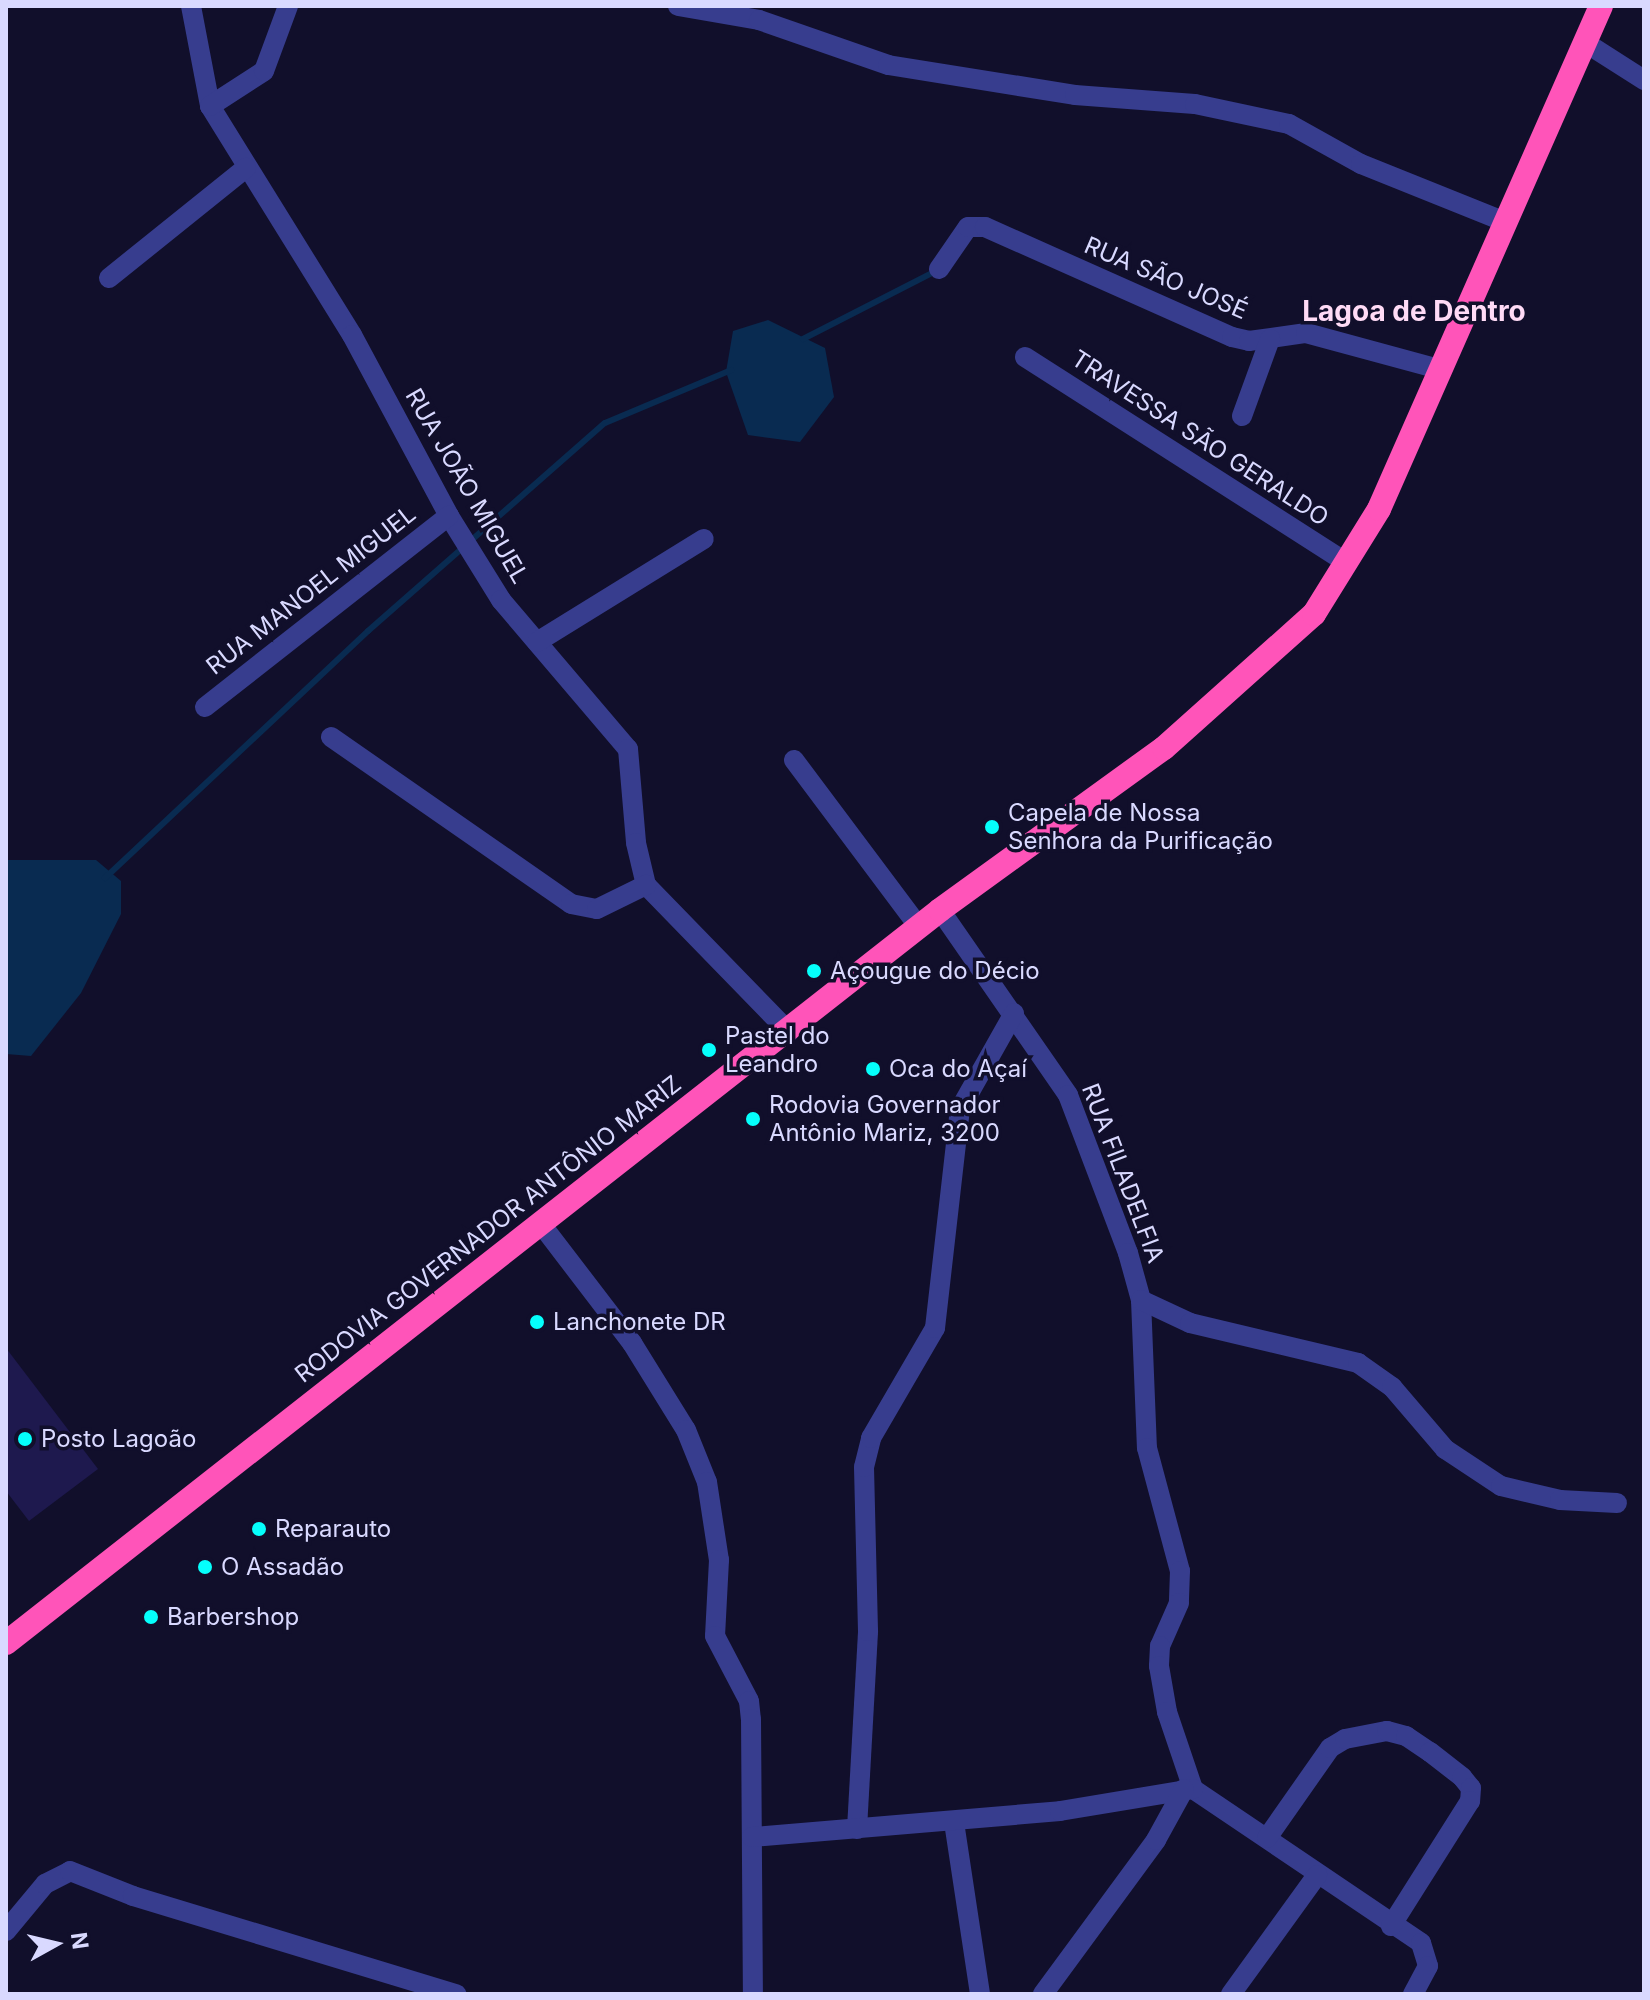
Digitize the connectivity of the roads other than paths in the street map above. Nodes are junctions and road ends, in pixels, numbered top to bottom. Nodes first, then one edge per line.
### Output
1 (191, 6) edge
2 (288, 6) edge
3 (678, 6) edge
4 (1601, 6) edge
5 (1586, 43) junction
6 (1644, 80) edge
7 (210, 106) junction
8 (246, 168) junction
9 (1505, 222) junction
10 (939, 269) dead end
11 (109, 278) dead end
12 (1270, 339) junction
13 (1025, 357) dead end
14 (1442, 370) junction
15 (1242, 416) dead end
16 (449, 516) junction
17 (704, 539) dead end
18 (1347, 563) junction
19 (537, 642) junction
20 (205, 707) dead end
21 (331, 737) dead end
22 (794, 760) dead end
23 (646, 885) junction
24 (940, 910) junction
25 (919, 927) junction
26 (1014, 1013) junction
27 (789, 1032) junction
28 (541, 1224) junction
29 (1141, 1300) junction
30 (1617, 1503) dead end
31 (31, 1620) junction
32 (6, 1634) edge
33 (6, 1643) edge
34 (1189, 1789) junction
35 (954, 1822) junction
36 (857, 1829) junction
37 (752, 1837) junction
38 (1267, 1838) junction
39 (1317, 1875) junction
40 (1391, 1926) junction
41 (6, 1931) edge
42 (456, 1994) edge
43 (753, 1994) edge
44 (980, 1994) edge
45 (1043, 1994) edge
46 (1231, 1994) edge
47 (1413, 1994) edge

1 - 7 street, RUA JOÃO MIGUEL
2 - 7 street
3 - 9 street
4 - 5 highway, RODOVIA GOVERNADOR ANTÔNIO MARIZ
5 - 6 street
5 - 9 highway, RODOVIA GOVERNADOR ANTÔNIO MARIZ
7 - 8 street, RUA JOÃO MIGUEL
8 - 11 street
8 - 16 street, RUA JOÃO MIGUEL
9 - 14 highway, RODOVIA GOVERNADOR ANTÔNIO MARIZ
10 - 12 street, RUA SÃO JOSÉ
12 - 14 street, RUA SÃO JOSÉ
12 - 15 street
13 - 18 street, TRAVESSA SÃO GERALDO
14 - 18 highway, RODOVIA GOVERNADOR ANTÔNIO MARIZ
16 - 19 street, RUA JOÃO MIGUEL
16 - 20 street, RUA MANOEL MIGUEL
17 - 19 street
18 - 24 highway, RODOVIA GOVERNADOR ANTÔNIO MARIZ
19 - 23 street, RUA JOÃO MIGUEL
21 - 23 street
22 - 25 street
23 - 27 street
24 - 25 highway, RODOVIA GOVERNADOR ANTÔNIO MARIZ
24 - 26 street, RUA FILADELFIA
25 - 27 highway, RODOVIA GOVERNADOR ANTÔNIO MARIZ
26 - 29 street, RUA FILADELFIA
26 - 36 street
27 - 28 highway, RODOVIA GOVERNADOR ANTÔNIO MARIZ
28 - 31 highway, RODOVIA GOVERNADOR ANTÔNIO MARIZ
28 - 37 street
29 - 30 street
29 - 34 street, RUA FILADELFIA
31 - 32 highway
31 - 33 highway
34 - 35 street
34 - 38 street
34 - 45 street
35 - 36 street
35 - 44 street
36 - 37 street
37 - 43 street
38 - 39 street
38 - 40 street
39 - 40 street
39 - 46 street
40 - 47 street
41 - 42 street

